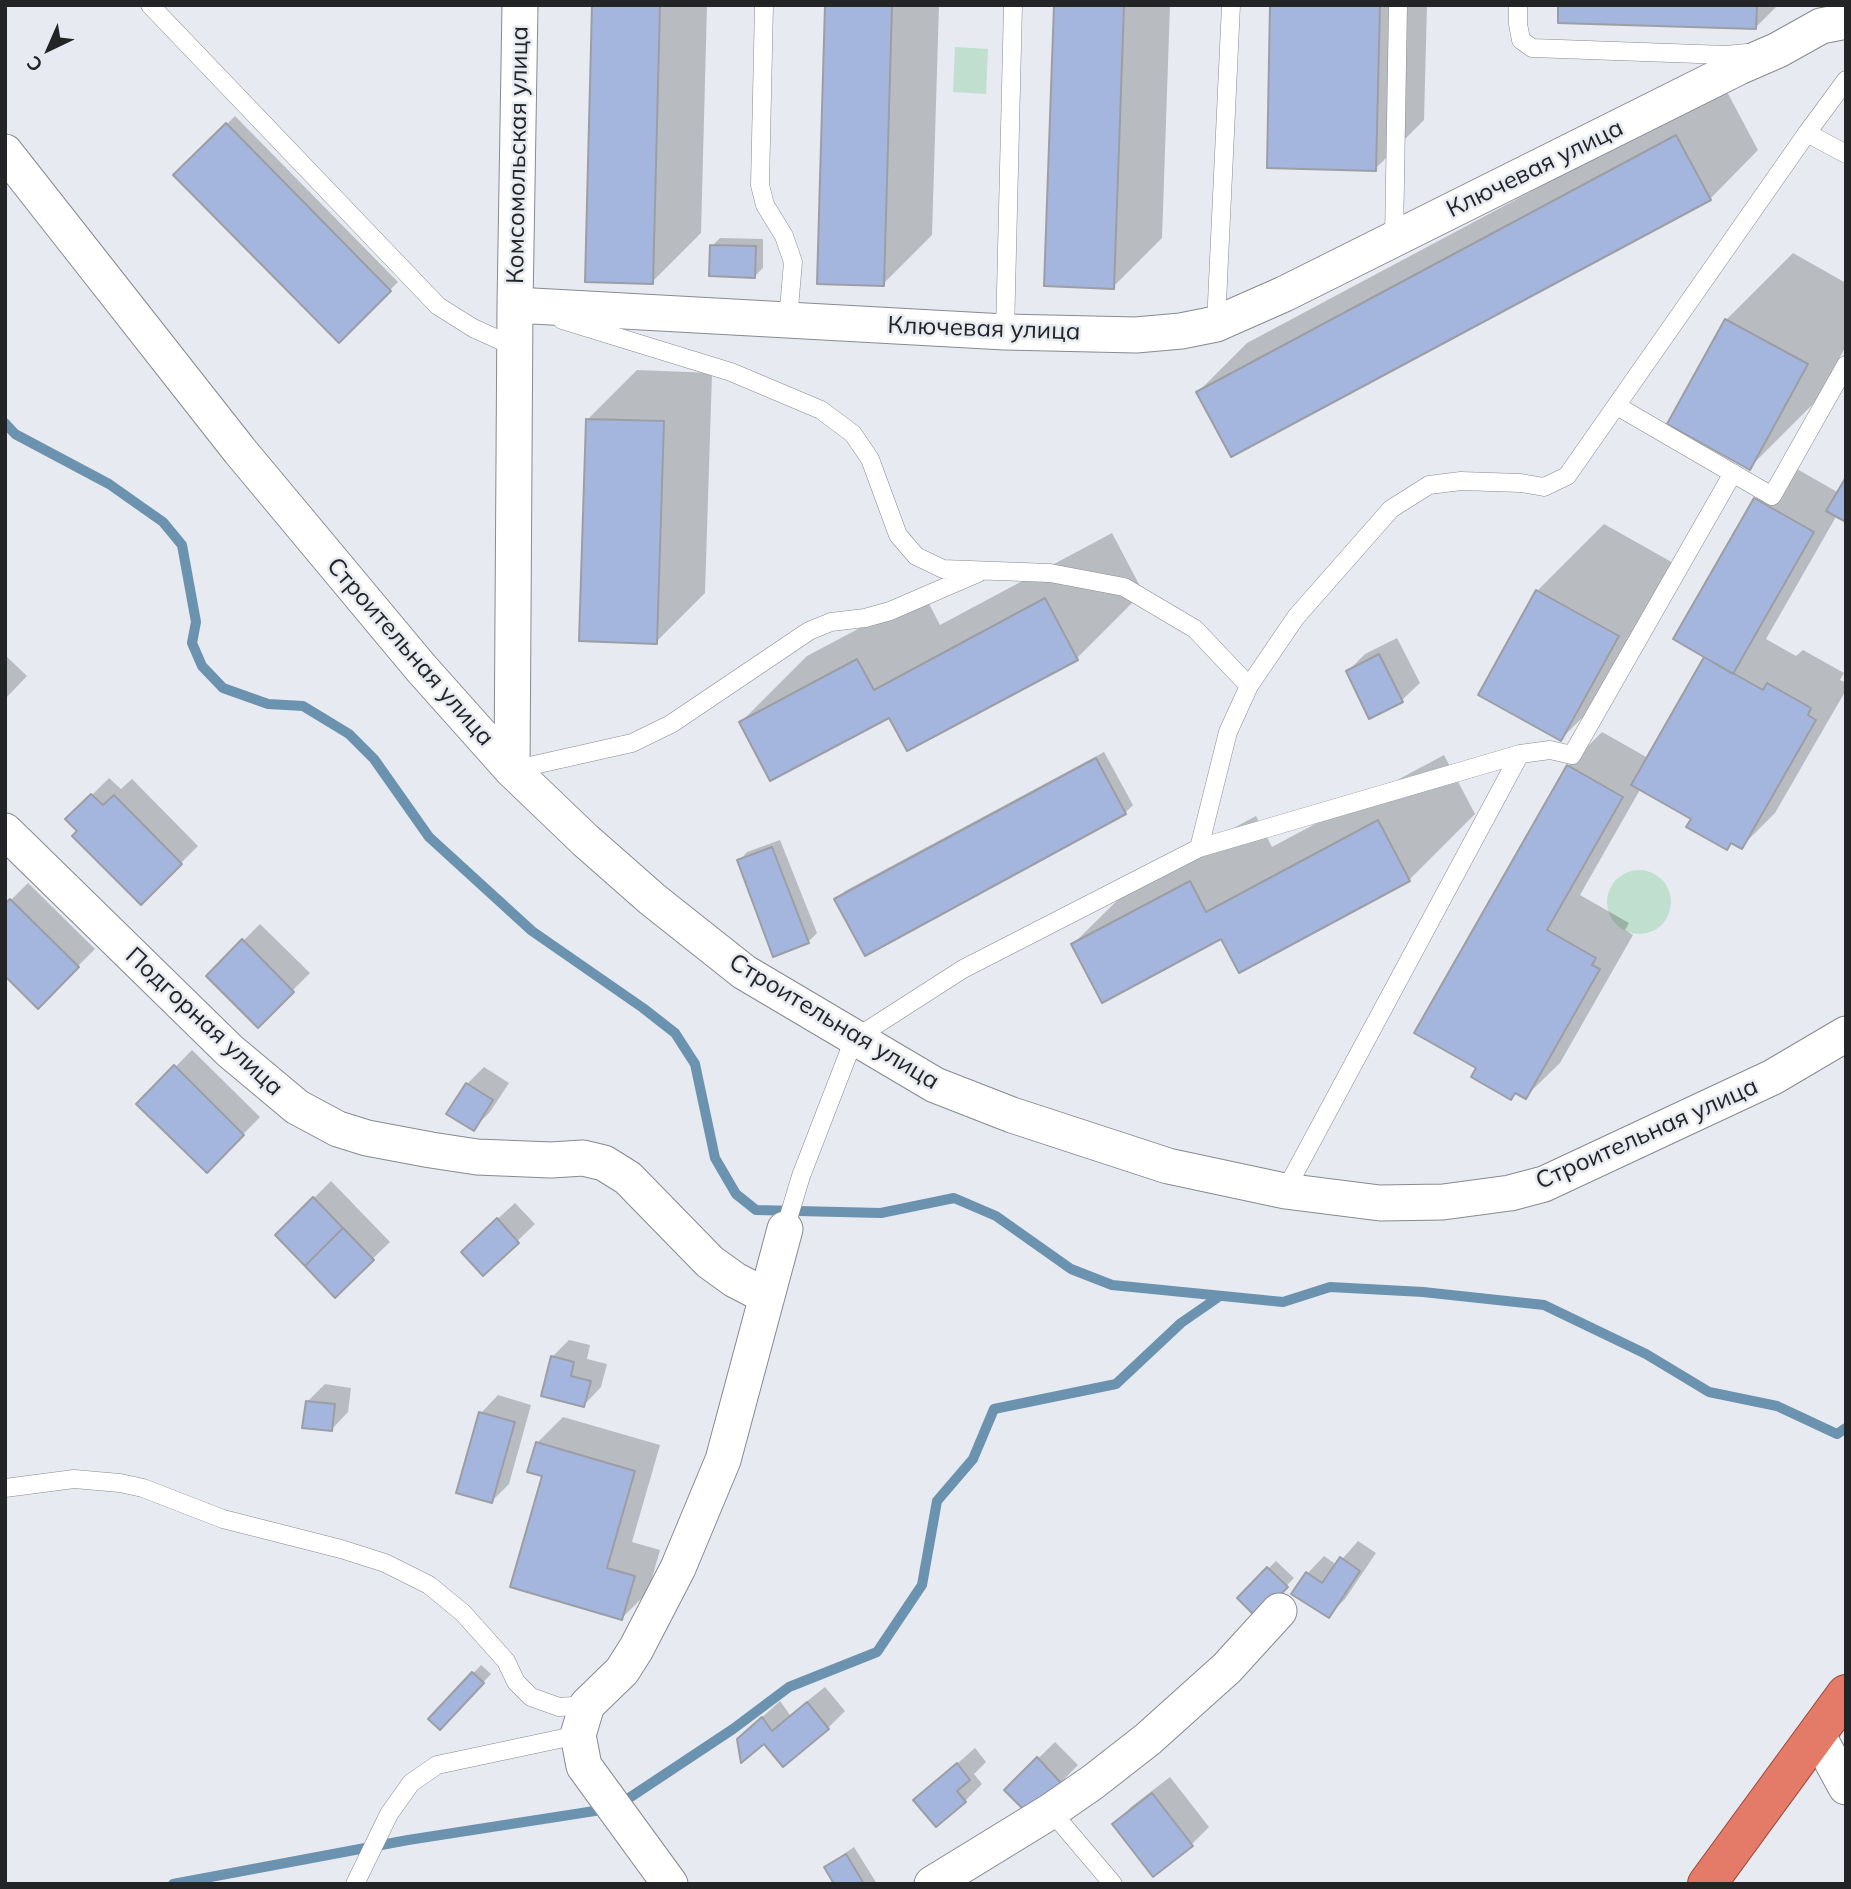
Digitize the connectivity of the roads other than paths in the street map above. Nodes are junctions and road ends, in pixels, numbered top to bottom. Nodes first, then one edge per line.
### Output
1 (150, 5) edge
2 (520, 5) edge
3 (764, 5) edge
4 (1013, 5) edge
5 (1231, 5) edge
6 (1398, 5) edge
7 (1518, 5) edge
8 (1846, 21) edge
9 (1778, 50) junction
10 (1846, 80) edge
11 (1807, 133) junction
12 (5, 152) edge
13 (1846, 154) edge
14 (1394, 239) junction
15 (515, 305) junction
16 (788, 320) junction
17 (1216, 324) junction
18 (1005, 332) junction
19 (515, 347) junction
20 (1846, 365) edge
21 (1617, 406) junction
22 (1733, 473) junction
23 (981, 572) junction
24 (1249, 686) junction
25 (1520, 754) junction
26 (512, 769) junction
27 (5, 831) edge
28 (1199, 848) junction
29 (1846, 1034) edge
30 (854, 1038) junction
31 (1285, 1191) junction
32 (785, 1229) joint
33 (766, 1296) junction
34 (5, 1488) edge
35 (1279, 1611) dead end
36 (1846, 1694) edge
37 (583, 1720) junction
38 (1816, 1734) junction
39 (1846, 1787) edge
40 (1051, 1811) junction
41 (355, 1884) edge
42 (670, 1884) edge
43 (932, 1884) edge
44 (1113, 1884) edge
45 (1707, 1884) edge

1 - 19 lane
2 - 15 street, Комсомольская улица
3 - 16 lane
4 - 18 lane
5 - 17 lane
6 - 14 lane
7 - 9 lane
8 - 9 street, Ключевая улица
9 - 14 street, Ключевая улица
10 - 11 lane
11 - 13 lane
11 - 21 lane
12 - 26 street, Строительная улица
14 - 17 street, Ключевая улица
15 - 16 street, Ключевая улица
15 - 19 street
15 - 23 lane
16 - 18 street, Ключевая улица
17 - 18 street, Ключевая улица
19 - 26 street
20 - 22 lane
21 - 22 lane
21 - 24 lane
22 - 25 lane
23 - 24 lane
23 - 26 lane
24 - 28 lane
25 - 28 lane
25 - 31 lane
26 - 30 street, Строительная улица
27 - 33 street, Подгорная улица
28 - 30 lane
29 - 31 street, Строительная улица
30 - 31 street, Строительная улица
30 - 32 lane
32 - 33 street
33 - 37 street
34 - 37 lane
35 - 40 street
36 - 38 highway
37 - 41 lane
37 - 42 street
38 - 39 street
38 - 45 highway
40 - 43 street
40 - 44 lane

